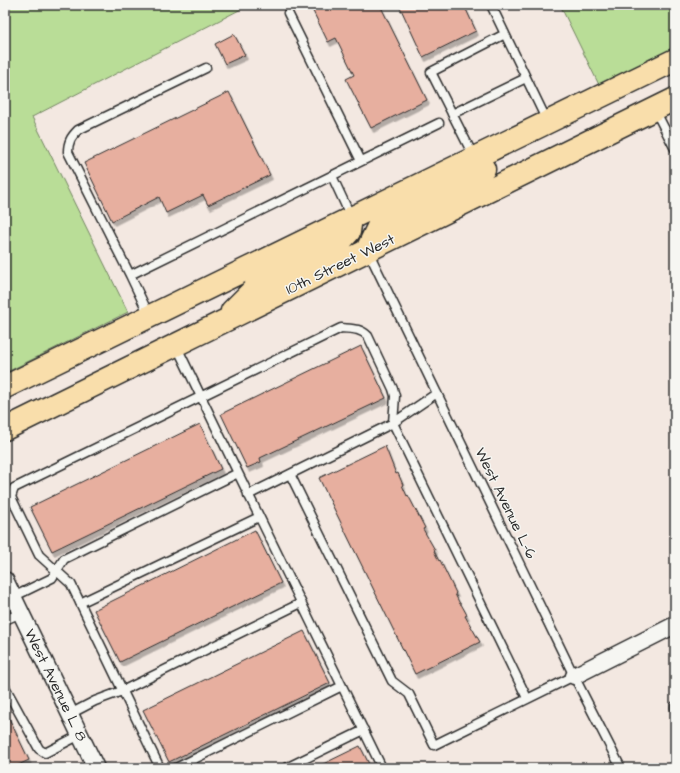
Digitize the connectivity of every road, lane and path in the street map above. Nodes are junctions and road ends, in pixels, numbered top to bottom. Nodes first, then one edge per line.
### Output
1 (491, 5) edge
2 (288, 13) dead end
3 (505, 34) junction
4 (675, 60) edge
5 (206, 68) dead end
6 (526, 78) junction
7 (675, 99) edge
8 (655, 109) junction
9 (452, 114) junction
10 (439, 123) dead end
11 (542, 124) junction
12 (675, 149) edge
13 (474, 158) junction
14 (361, 161) junction
15 (332, 176) junction
16 (352, 218) junction
17 (367, 250) junction
18 (130, 275) junction
19 (150, 318) junction
20 (221, 322) junction
21 (176, 344) junction
22 (5, 388) edge
23 (437, 393) junction
24 (201, 396) junction
25 (393, 423) junction
26 (5, 429) edge
27 (238, 473) junction
28 (290, 474) junction
29 (248, 494) junction
30 (259, 517) junction
31 (56, 571) junction
32 (5, 580) edge
33 (13, 597) junction
34 (80, 603) junction
35 (301, 603) junction
36 (21, 613) junction
37 (5, 620) edge
38 (675, 625) edge
39 (574, 676) junction
40 (342, 686) junction
41 (5, 687) edge
42 (122, 691) junction
43 (527, 698) junction
44 (70, 714) junction
45 (364, 730) junction
46 (80, 735) junction
47 (96, 768) edge
48 (160, 768) edge
49 (176, 768) edge
50 (286, 768) edge
51 (382, 768) edge
52 (620, 768) edge

1 - 3 lane
2 - 14 lane
3 - 6 lane
3 - 9 lane
4 - 11 main road
5 - 18 lane
6 - 9 lane
6 - 11 lane
7 - 8 main road, 10th Street West
8 - 12 lane
8 - 17 main road, 10th Street West
9 - 13 lane
10 - 14 lane
11 - 13 main road
11 - 17 main road
13 - 16 main road
14 - 15 lane
15 - 16 lane
15 - 18 lane
16 - 19 main road
16 - 20 main road
17 - 20 main road, 10th Street West
17 - 23 lane, West Avenue L-6
18 - 19 lane
19 - 22 main road
20 - 21 main road, 10th Street West
21 - 24 lane
21 - 26 main road, 10th Street West
23 - 25 lane
23 - 39 lane, West Avenue L-6
24 - 25 lane
24 - 27 lane
24 - 31 lane
25 - 28 lane
25 - 43 lane
27 - 29 lane
27 - 31 lane
28 - 29 lane
28 - 43 lane
29 - 30 lane
30 - 34 lane
30 - 35 lane
31 - 33 lane
31 - 34 lane
32 - 33 street, West Avenue L 8
33 - 36 street, West Avenue L 8
34 - 42 lane
35 - 40 lane
35 - 42 lane
36 - 37 lane
36 - 44 street, West Avenue L 8
38 - 39 street
39 - 43 lane
39 - 52 lane, West Avenue L-6
40 - 45 lane
40 - 49 lane
41 - 46 lane
42 - 44 lane
42 - 48 lane
44 - 46 street, West Avenue L 8
45 - 50 lane
45 - 51 lane
46 - 47 street, West Avenue L 8

